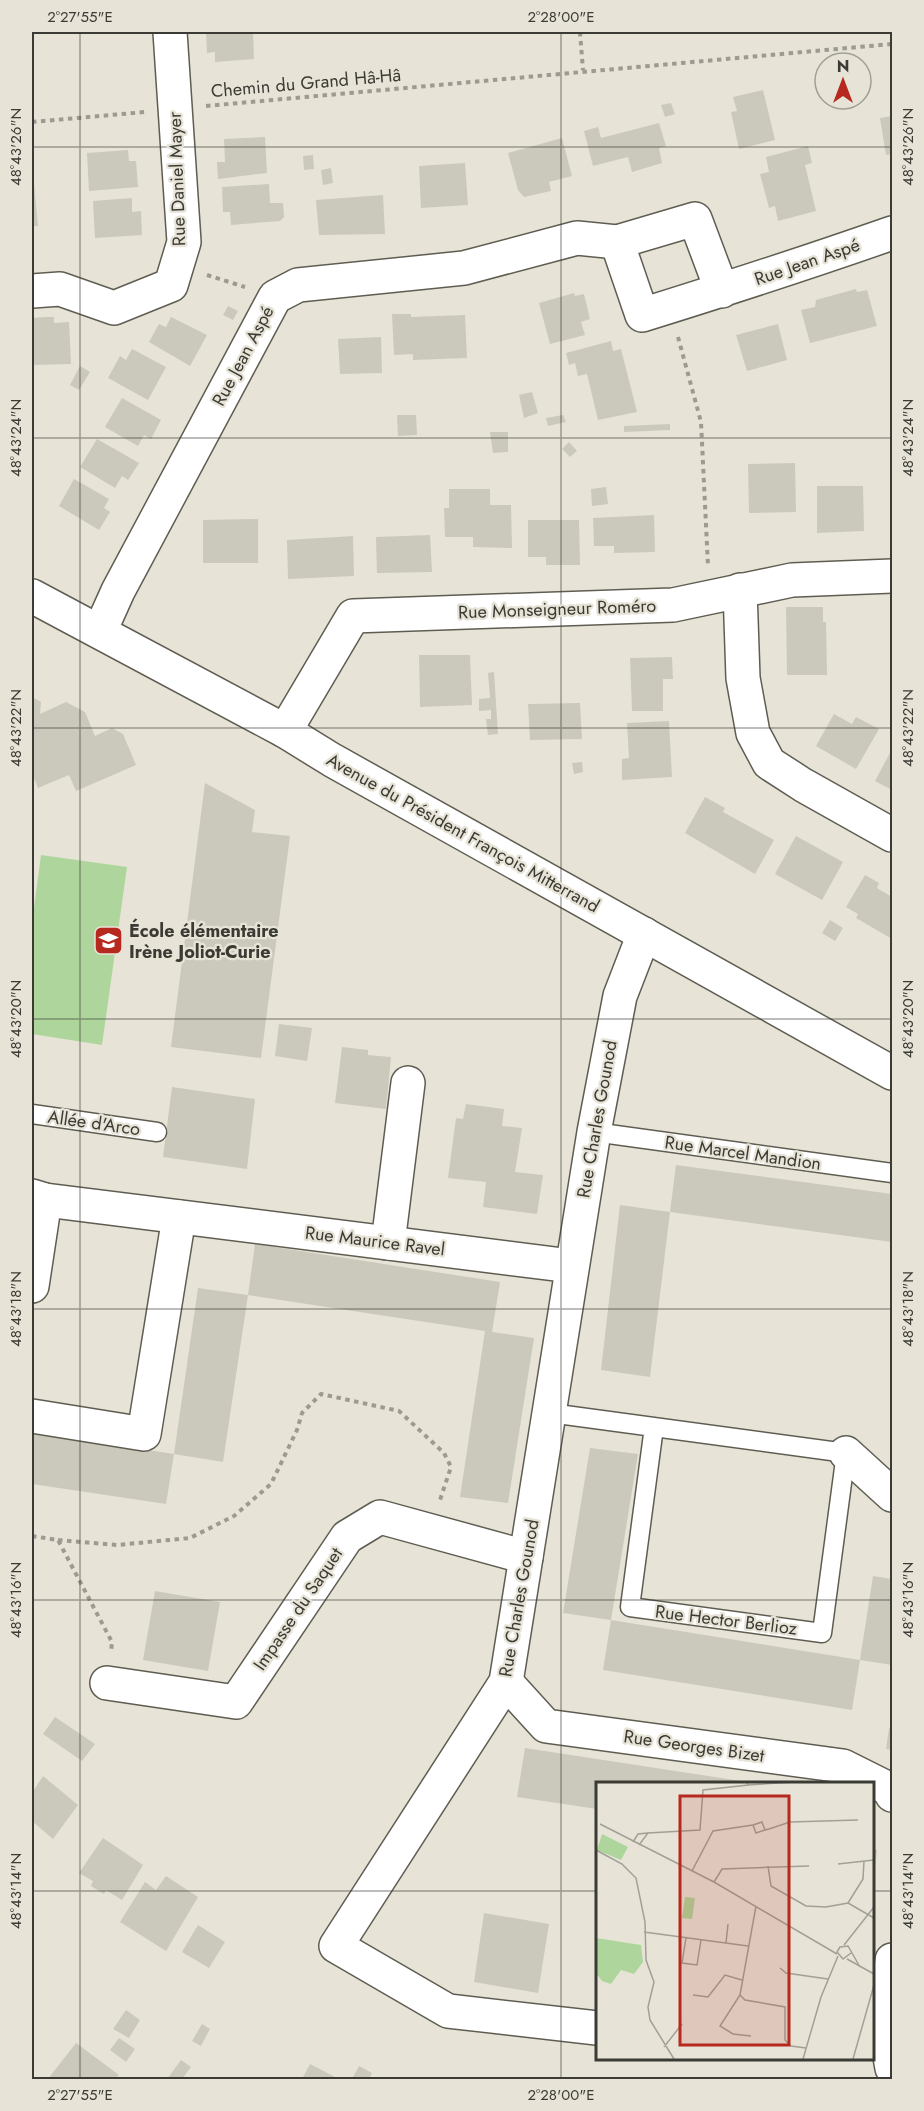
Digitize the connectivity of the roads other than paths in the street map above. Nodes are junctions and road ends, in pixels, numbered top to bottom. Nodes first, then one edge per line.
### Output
1 (170, 32) edge
2 (892, 233) edge
3 (617, 242) junction
4 (32, 291) edge
5 (722, 291) junction
6 (892, 576) edge
7 (740, 590) junction
8 (32, 596) edge
9 (100, 630) junction
10 (285, 731) junction
11 (892, 835) edge
12 (644, 934) junction
13 (892, 1073) edge
14 (408, 1083) dead end
15 (32, 1114) edge
16 (157, 1132) dead end
17 (594, 1132) junction
18 (892, 1173) edge
19 (38, 1198) edge
20 (179, 1217) junction
21 (388, 1243) junction
22 (571, 1266) junction
23 (32, 1286) edge
24 (550, 1413) junction
25 (32, 1416) edge
26 (654, 1427) junction
27 (846, 1453) junction
28 (892, 1495) edge
29 (526, 1557) junction
30 (506, 1682) junction
31 (107, 1683) road end
32 (892, 1796) edge
33 (892, 1960) edge
34 (596, 2028) edge
35 (892, 2068) edge

1 - 4 street, Rue Daniel Mayer
2 - 5 street, Rue Jean Aspé
3 - 5 street, Rue Jean Aspé
3 - 5 street, Rue Jean Aspé
3 - 9 street, Rue Jean Aspé
6 - 7 street, Rue Monseigneur Roméro
7 - 10 street, Rue Monseigneur Roméro
7 - 11 street
8 - 9 street, Avenue du Président François Mitterrand
9 - 10 street, Avenue du Président François Mitterrand
10 - 12 street, Avenue du Président François Mitterrand
12 - 13 street, Avenue du Président François Mitterrand
12 - 17 street, Rue Charles Gounod
14 - 21 street
15 - 16 lane, Allée d'Arco
17 - 18 lane, Rue Marcel Mandion
17 - 22 street, Rue Charles Gounod
19 - 20 street, Rue Maurice Ravel
19 - 23 street, Rue Maurice Ravel
20 - 21 street, Rue Maurice Ravel
20 - 25 street
21 - 22 street, Rue Maurice Ravel
22 - 24 street, Rue Charles Gounod
24 - 26 lane
24 - 29 street, Rue Charles Gounod
26 - 27 lane
26 - 27 lane, Rue Hector Berlioz
27 - 28 street
29 - 30 street, Rue Charles Gounod
29 - 31 street, Impasse du Saquet
30 - 32 street, Rue Georges Bizet
30 - 34 street, Rue Charles Gounod
33 - 35 street

